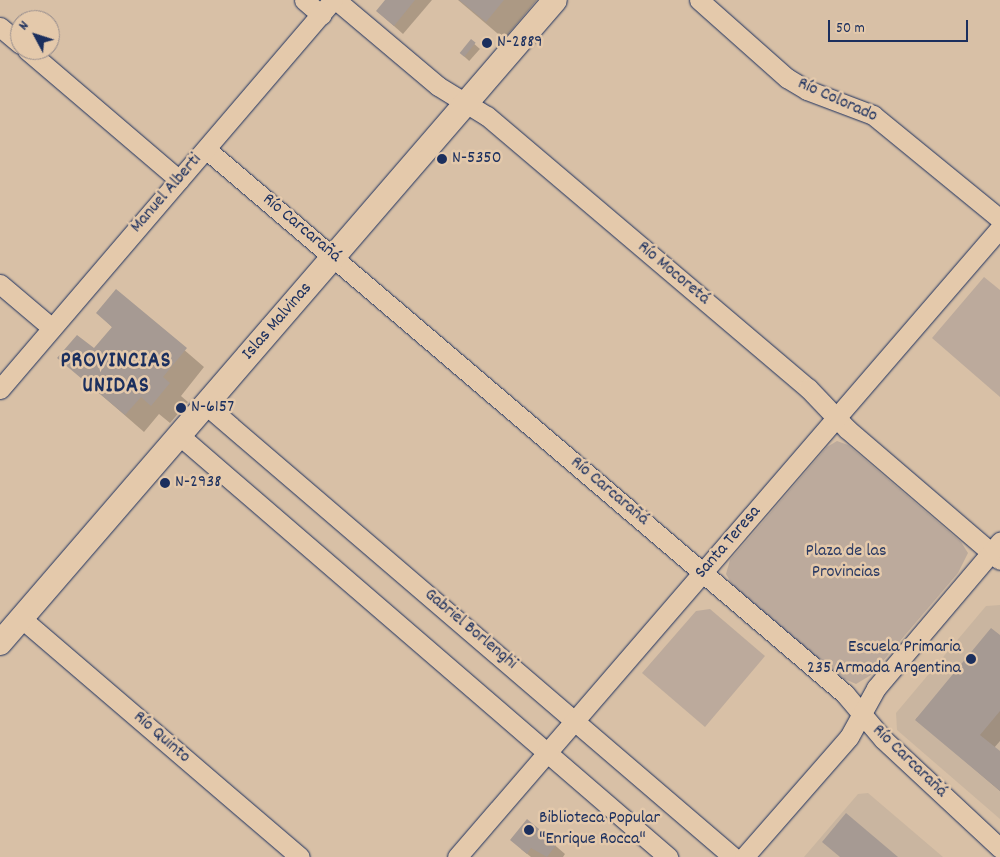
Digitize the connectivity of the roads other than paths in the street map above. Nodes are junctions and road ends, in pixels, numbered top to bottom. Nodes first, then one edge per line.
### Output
1 (304, 0) edge
2 (334, 0) edge
3 (555, 0) edge
4 (699, 0) edge
5 (321, 15) junction
6 (0, 27) edge
7 (10, 36) edge
8 (39, 60) edge
9 (467, 103) junction
10 (206, 149) junction
11 (178, 180) junction
12 (1000, 219) edge
13 (1000, 228) edge
14 (334, 257) junction
15 (0, 284) edge
16 (52, 328) junction
17 (0, 389) edge
18 (206, 405) junction
19 (836, 418) junction
20 (180, 436) junction
21 (997, 552) edge
22 (703, 572) junction
23 (21, 618) junction
24 (0, 643) edge
25 (862, 714) junction
26 (576, 720) junction
27 (547, 752) junction
28 (1000, 848) edge
29 (300, 857) edge
30 (457, 857) edge
31 (668, 857) edge
32 (733, 857) edge
33 (744, 857) edge

1 - 5 street
2 - 5 street, Manuel Alberti
2 - 9 street, Río Mocoretá
3 - 9 main road, Islas Malvinas
4 - 12 street, Río Colorado
5 - 10 street, Manuel Alberti
6 - 7 street
8 - 11 street
9 - 14 main road, Islas Malvinas
9 - 19 street, Río Mocoretá
10 - 11 street, Manuel Alberti
10 - 14 street, Río Carcarañá
11 - 16 street, Manuel Alberti
13 - 19 street, Santa Teresa
14 - 18 main road, Islas Malvinas
14 - 22 street, Río Carcarañá
15 - 16 street
16 - 17 street, Manuel Alberti
18 - 20 main road, Islas Malvinas
18 - 26 street, Gabriel Borlenghi
19 - 21 street, Río Mocoretá
19 - 22 street, Santa Teresa
20 - 23 main road, Islas Malvinas
20 - 27 street
21 - 25 street
22 - 25 street, Río Carcarañá
22 - 26 street, Santa Teresa
23 - 24 main road, Islas Malvinas
23 - 29 street, Río Quinto
25 - 28 street, Río Carcarañá
25 - 33 street
26 - 27 street, Santa Teresa
26 - 32 street, Gabriel Borlenghi
27 - 30 street, Santa Teresa
27 - 31 street

